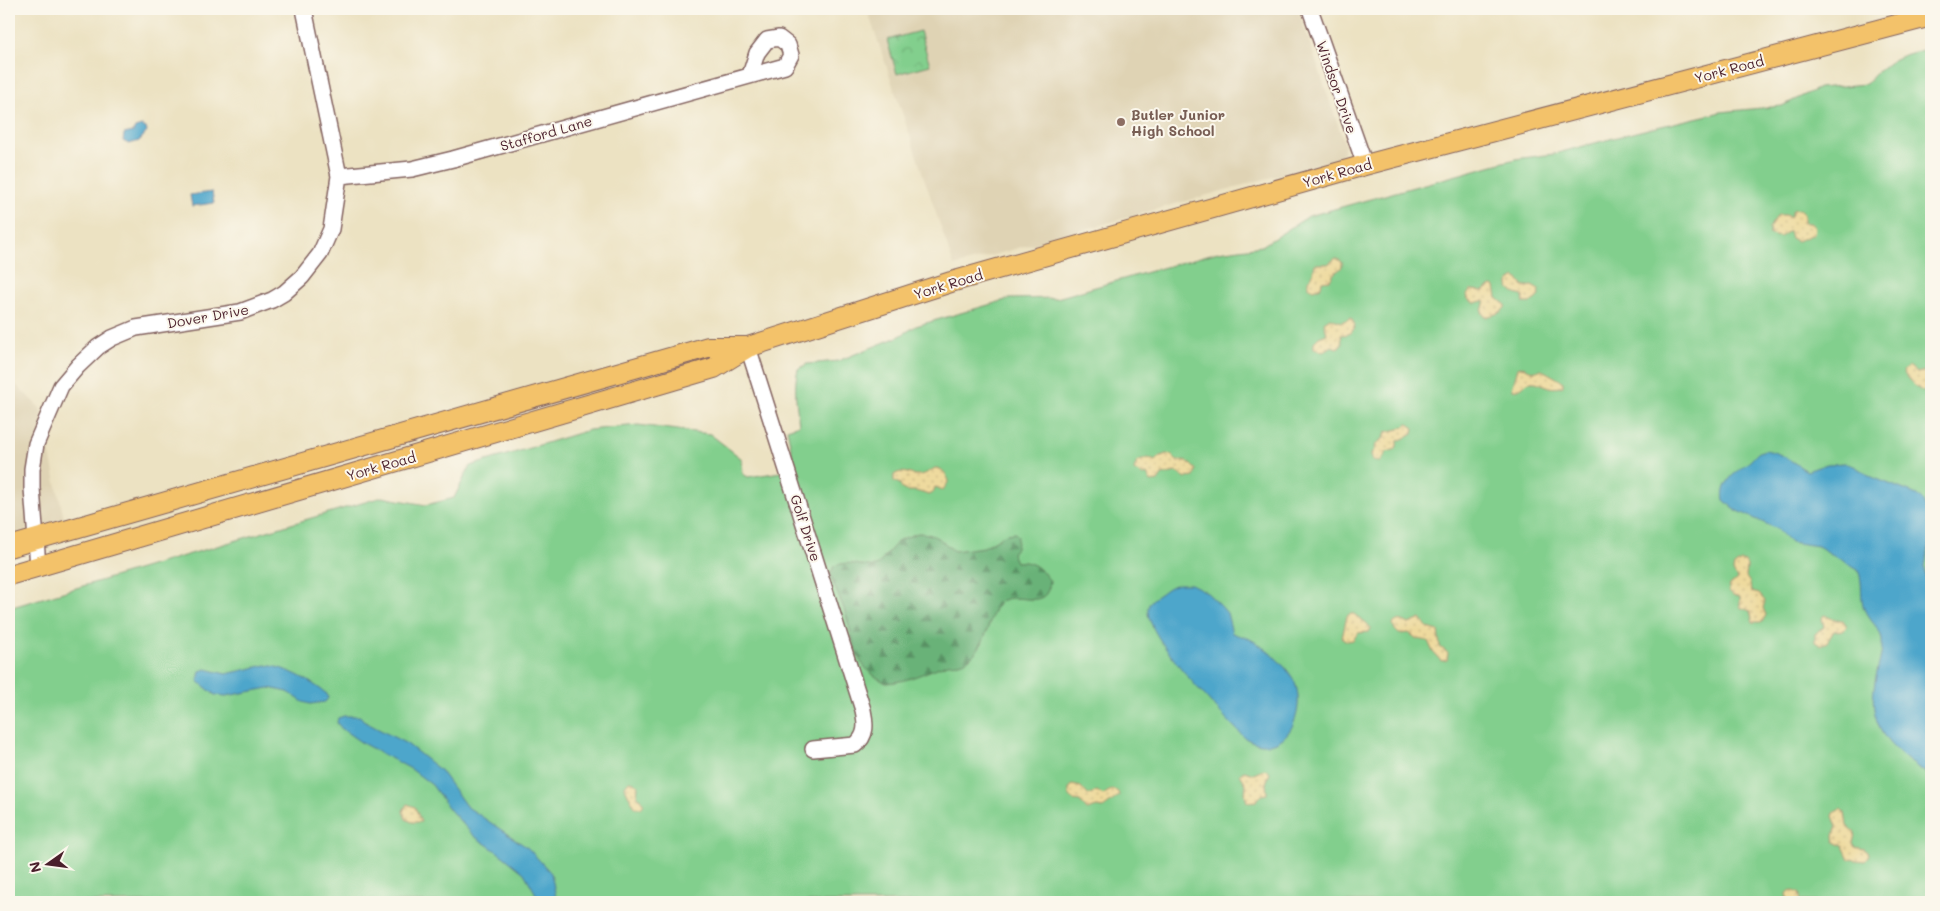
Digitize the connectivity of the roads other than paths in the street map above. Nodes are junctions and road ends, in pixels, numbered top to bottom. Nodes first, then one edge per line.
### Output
1 (304, 9) edge
2 (1310, 9) edge
3 (1931, 16) edge
4 (750, 75) dead end
5 (1365, 165) junction
6 (340, 176) junction
7 (748, 347) junction
8 (36, 539) junction
9 (9, 547) edge
10 (38, 566) junction
11 (9, 575) edge
12 (813, 749) dead end

1 - 6 street, Dover Drive
2 - 5 street, Windsor Drive
3 - 5 main road, York Road
4 - 6 street, Stafford Lane
5 - 7 main road, York Road
6 - 8 street, Dover Drive
7 - 8 main road, York Road
7 - 10 main road, York Road
7 - 12 street, Golf Drive
8 - 9 main road, York Road
8 - 10 street, Dover Drive
10 - 11 main road, York Road

